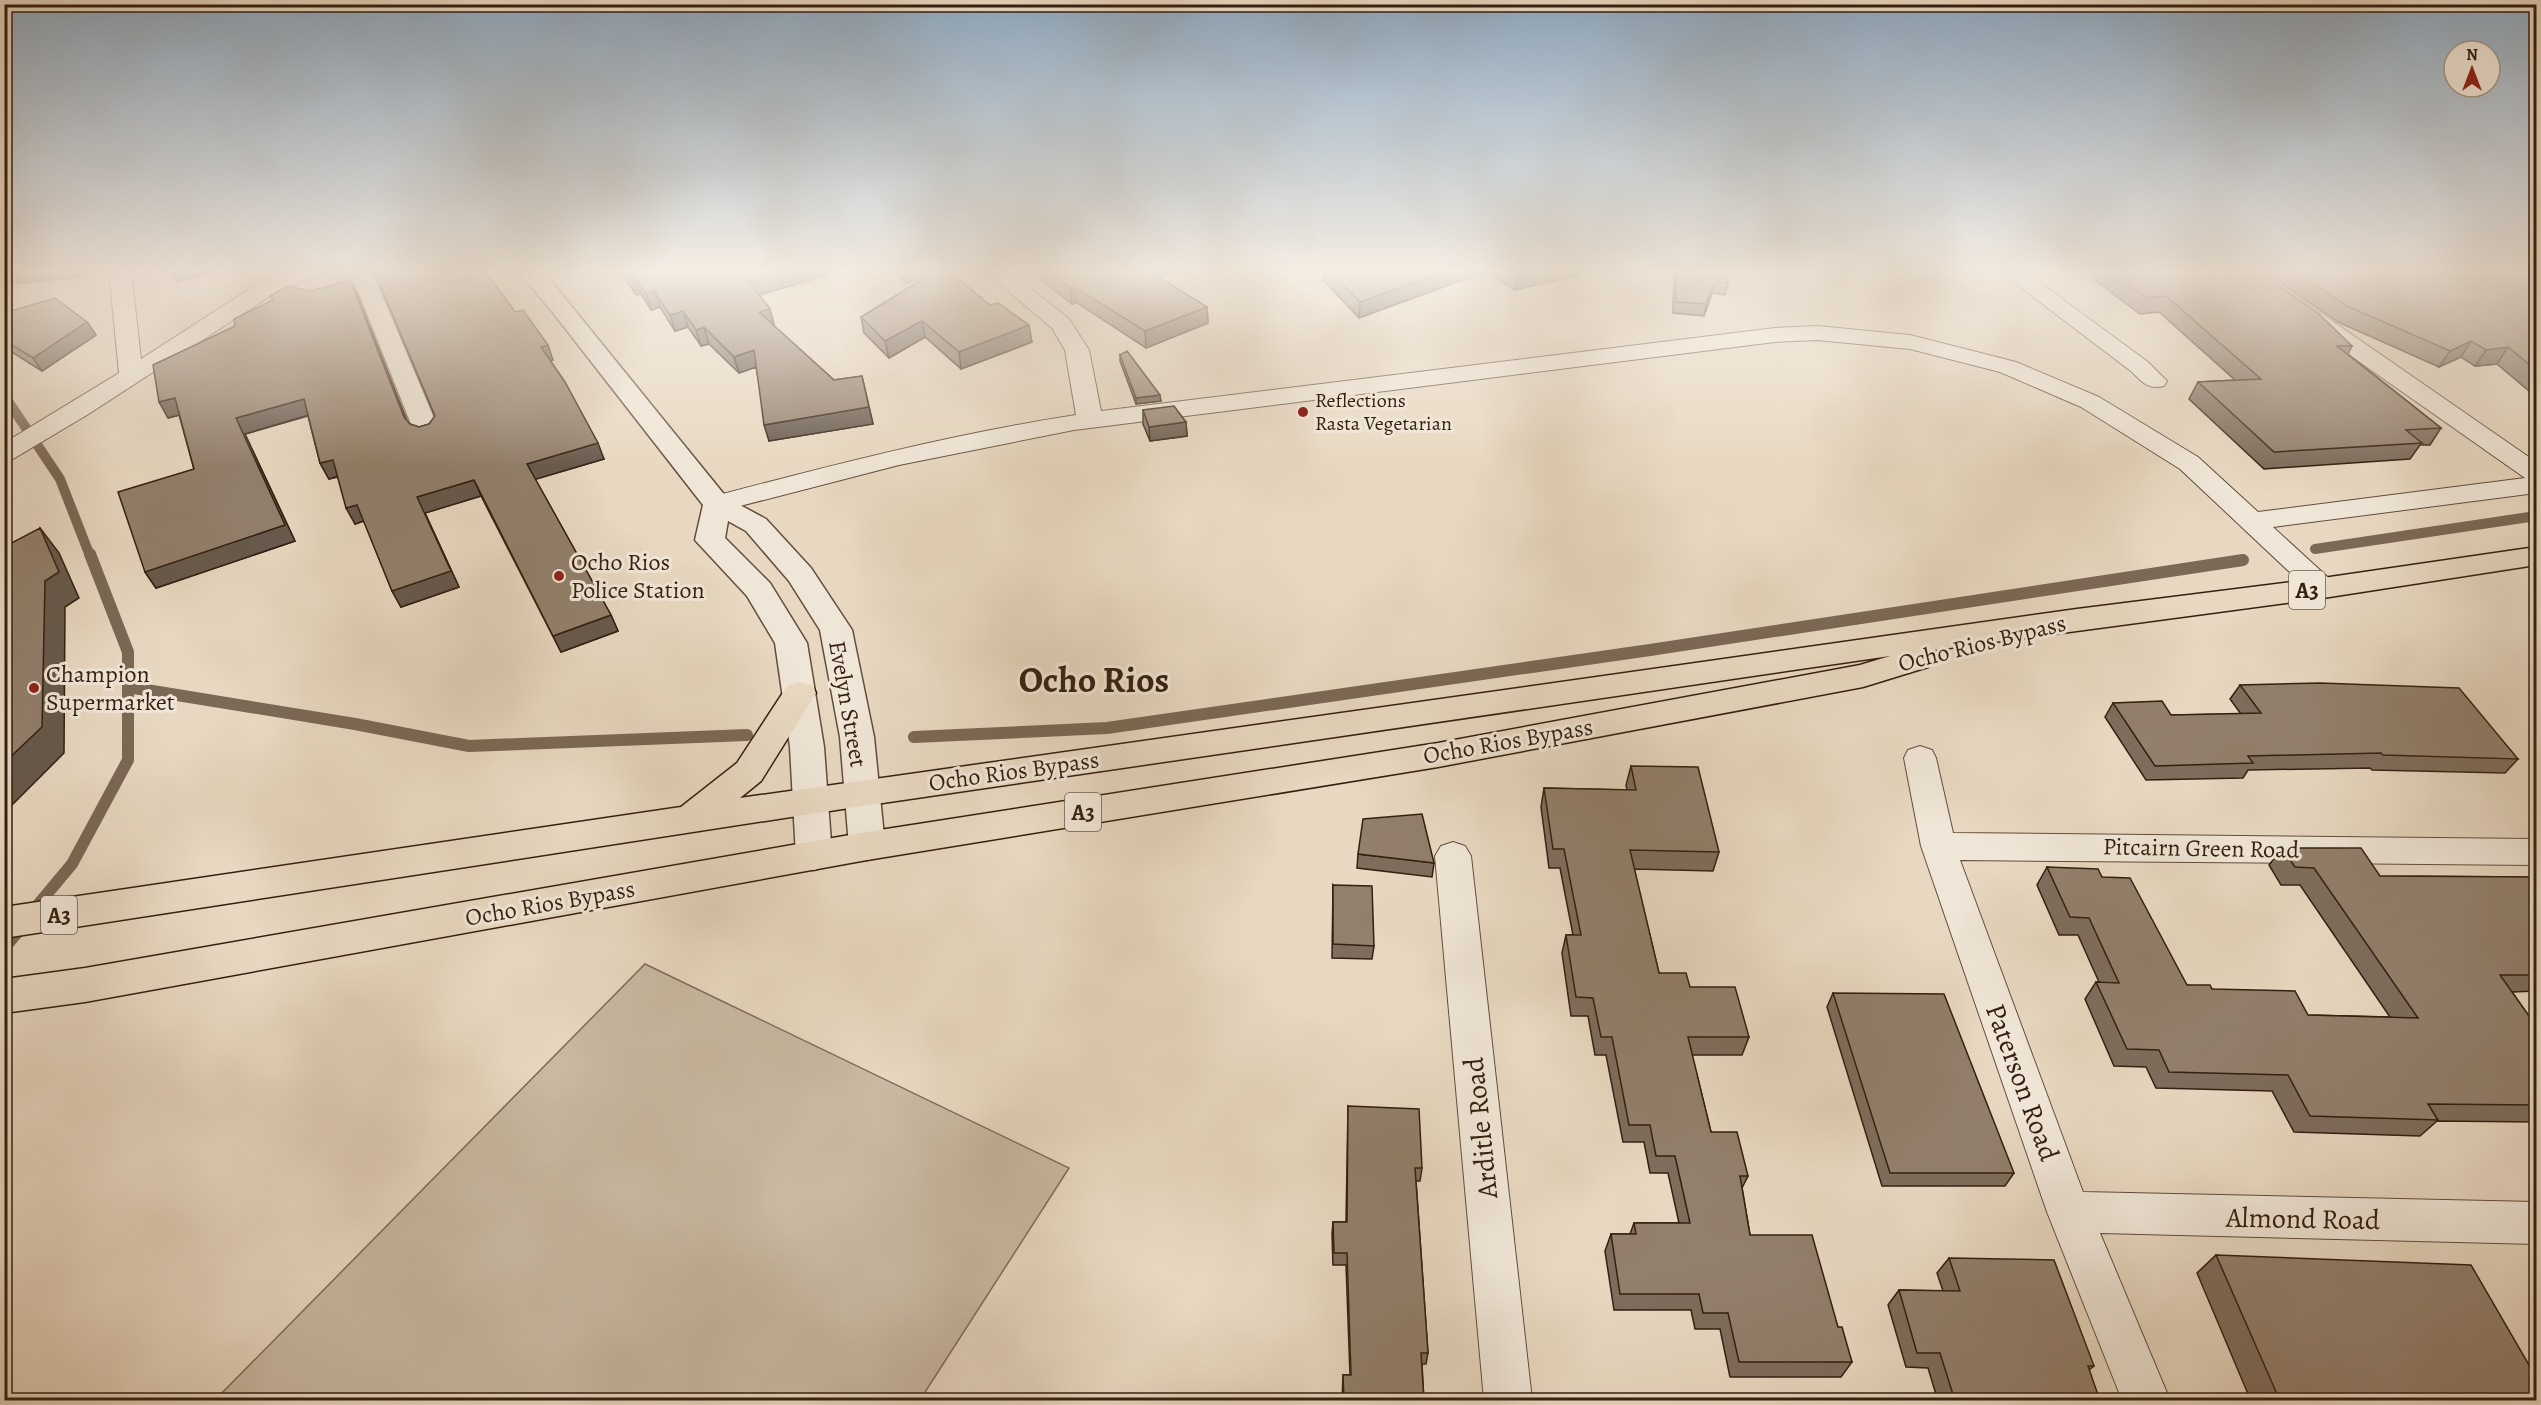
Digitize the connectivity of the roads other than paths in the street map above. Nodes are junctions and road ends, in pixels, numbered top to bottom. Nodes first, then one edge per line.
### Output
1 (127, 337) edge
2 (192, 337) edge
3 (388, 337) edge
4 (582, 337) edge
5 (1069, 337) edge
6 (1762, 337) edge
7 (1867, 337) edge
8 (2099, 337) edge
9 (2340, 337) edge
10 (131, 376) junction
11 (2155, 381) dead end
12 (1090, 421) junction
13 (427, 432) edge
14 (5, 454) edge
15 (2536, 474) edge
16 (2536, 485) edge
17 (717, 504) junction
18 (2253, 521) junction
19 (2536, 556) edge
20 (2323, 588) junction
21 (2077, 619) junction
22 (800, 693) junction
23 (1920, 758) dead end
24 (862, 793) junction
25 (811, 800) junction
26 (690, 819) junction
27 (867, 846) junction
28 (1938, 846) junction
29 (2536, 852) edge
30 (814, 856) junction
31 (1453, 856) dead end
32 (4, 923) edge
33 (4, 996) edge
34 (2069, 1212) junction
35 (2536, 1223) edge
36 (1508, 1401) edge
37 (2146, 1401) edge

1 - 10 street
2 - 10 street
3 - 13 street
4 - 17 street, Evelyn Street
5 - 12 street
6 - 12 street
7 - 18 street
8 - 11 street
9 - 15 street
10 - 14 street
12 - 17 street
16 - 18 street
17 - 22 street, Evelyn Street
17 - 24 street, Evelyn Street
18 - 20 street
19 - 20 main road, A3
20 - 21 main road, A3
21 - 24 main road, Ocho Rios Bypass / A3
21 - 27 main road, Ocho Rios Bypass / A3
22 - 25 street, Evelyn Street
22 - 26 main road
23 - 28 street, Paterson Road
24 - 25 main road, Ocho Rios Bypass / A3
24 - 27 street, Evelyn Street
25 - 26 main road, Ocho Rios Bypass / A3
25 - 30 street, Evelyn Street
26 - 32 main road, Ocho Rios Bypass / A3
27 - 30 main road, Ocho Rios Bypass / A3
28 - 29 street, Pitcairn Green Road
28 - 34 street, Paterson Road
30 - 33 main road, Ocho Rios Bypass / A3
31 - 36 street, Arditle Road
34 - 35 street, Almond Road
34 - 37 street, Paterson Road

